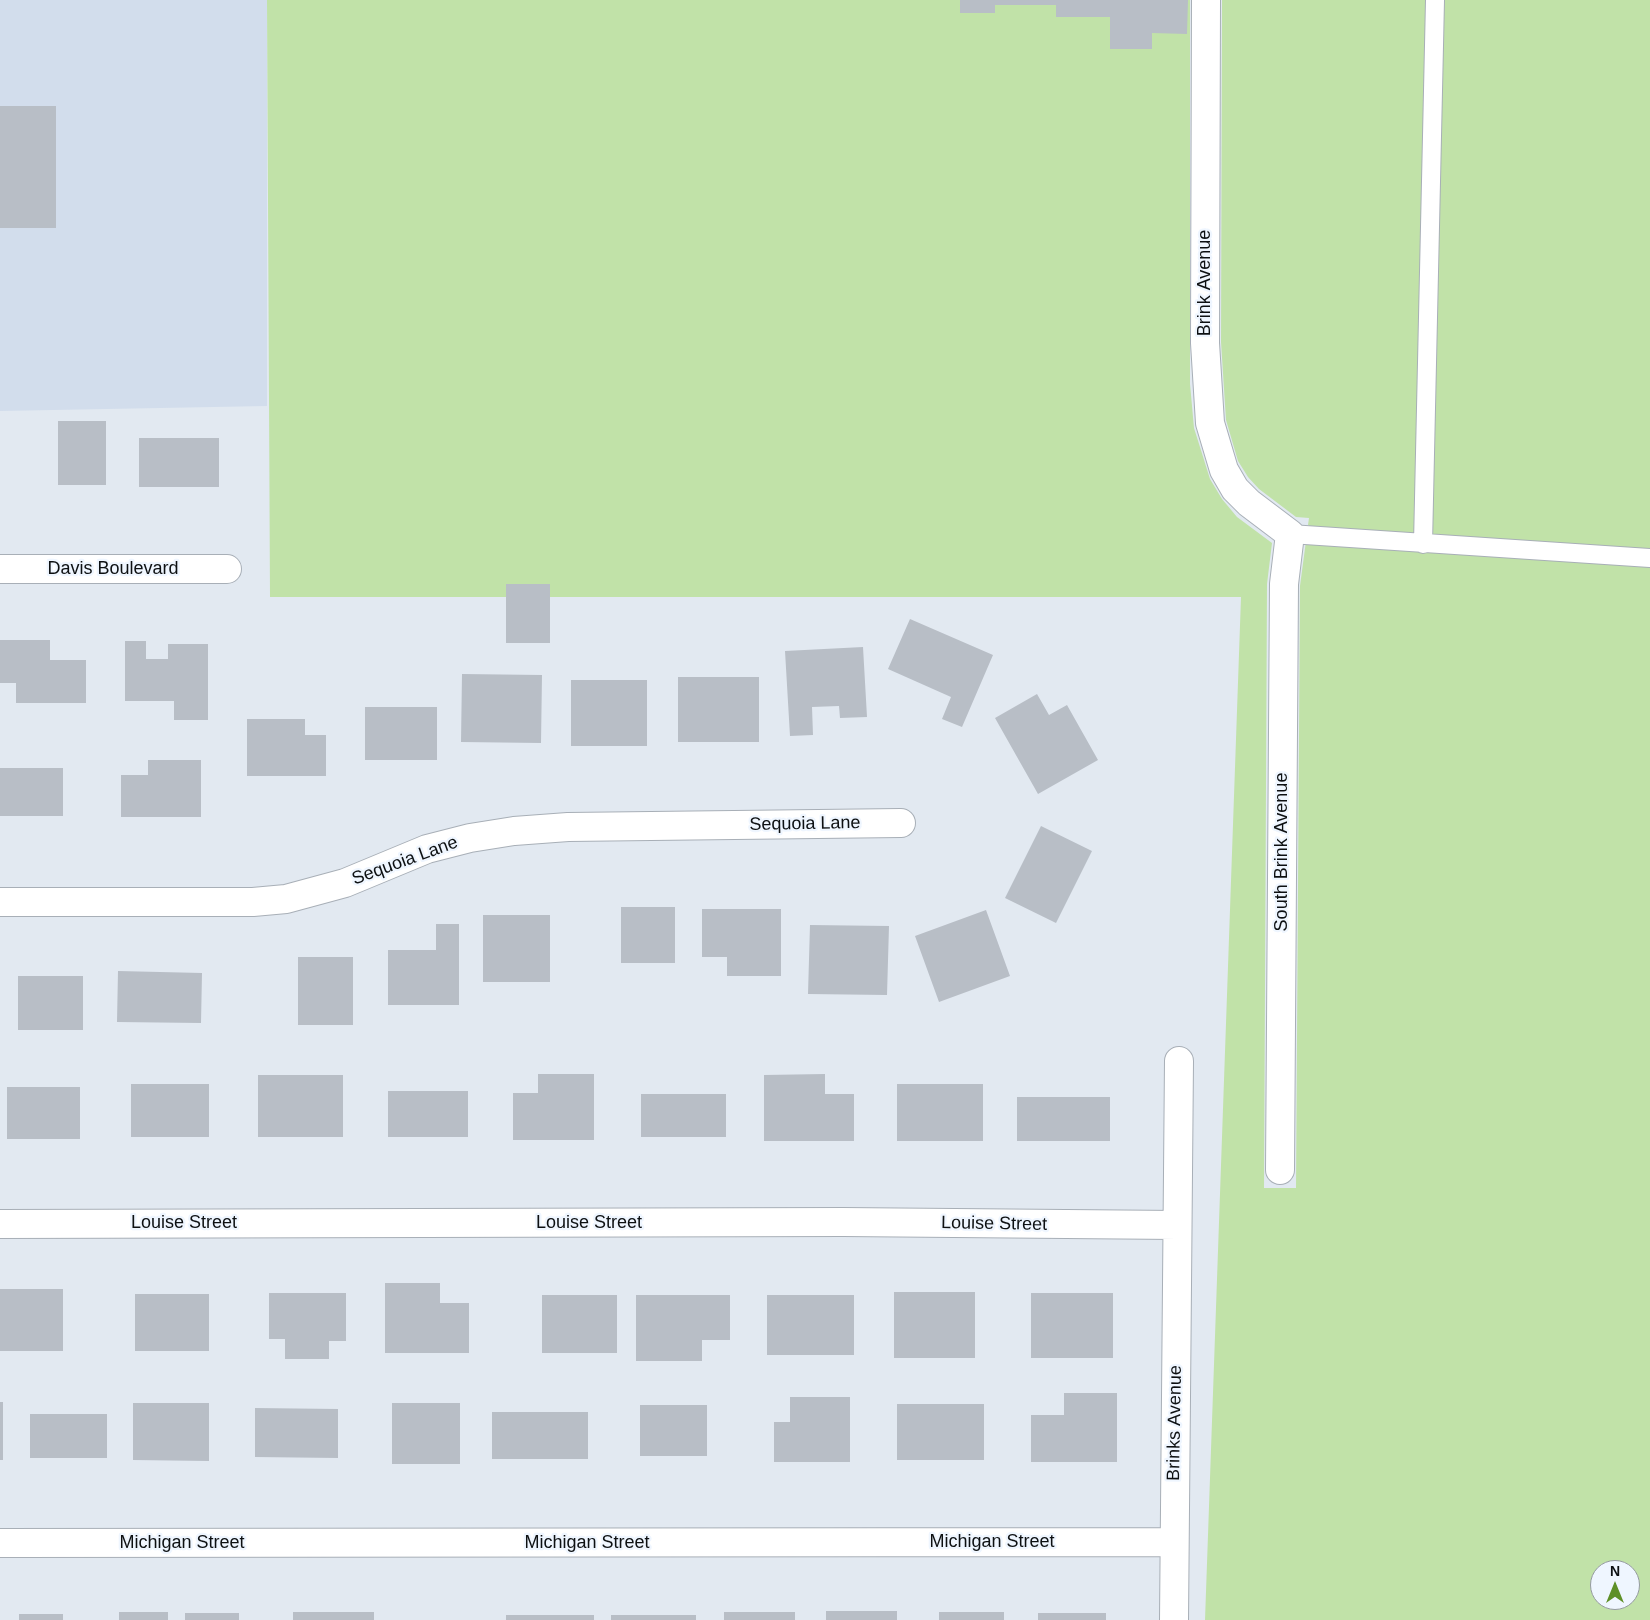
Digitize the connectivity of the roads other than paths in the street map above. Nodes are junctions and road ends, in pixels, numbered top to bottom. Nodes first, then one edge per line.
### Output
1 (1206, 0) edge
2 (1435, 0) edge
3 (1290, 534) junction
4 (1423, 544) junction
5 (1650, 558) edge
6 (0, 569) edge
7 (227, 569) dead end
8 (901, 823) dead end
9 (0, 902) edge
10 (1179, 1061) dead end
11 (1280, 1170) dead end
12 (0, 1224) edge
13 (1177, 1225) junction
14 (1174, 1542) junction
15 (0, 1543) edge
16 (1174, 1620) edge

1 - 3 street, Brink Avenue
2 - 4 lane
3 - 4 lane
3 - 11 street, South Brink Avenue
4 - 5 lane
6 - 7 street, Davis Boulevard
8 - 9 street, Sequoia Lane
10 - 13 street
12 - 13 street, Louise Street
13 - 14 street, Brinks Avenue
14 - 15 street, Michigan Street
14 - 16 street, Brinks Avenue

